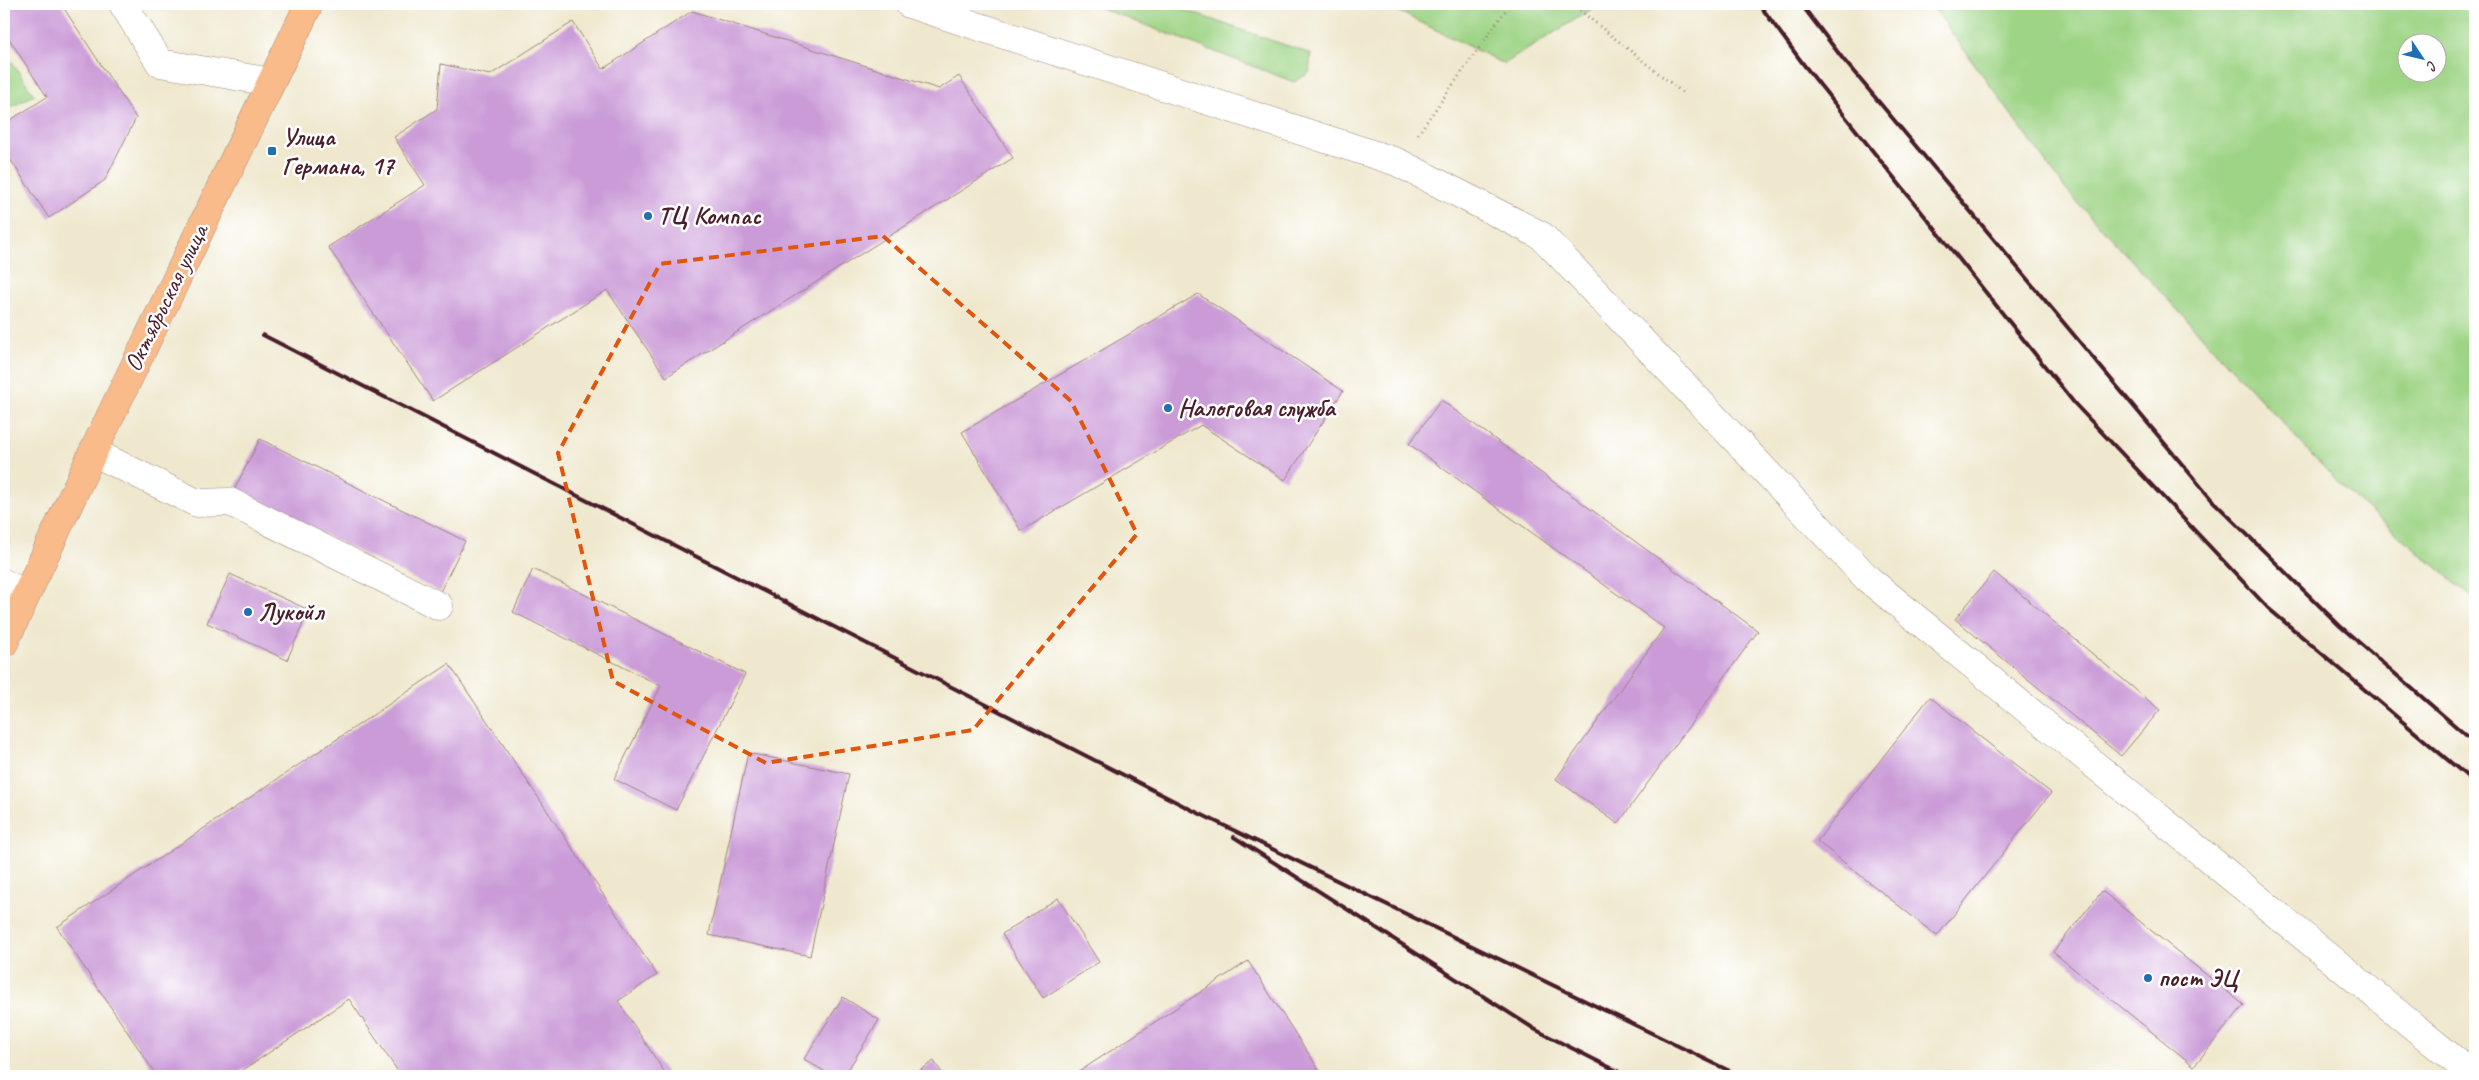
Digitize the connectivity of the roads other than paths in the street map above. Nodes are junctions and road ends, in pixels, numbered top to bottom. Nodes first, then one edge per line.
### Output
1 (123, 4) edge
2 (309, 4) edge
3 (909, 4) edge
4 (271, 82) junction
5 (93, 452) junction
6 (15, 588) edge
7 (439, 606) dead end
8 (4, 643) edge
9 (2474, 1076) edge

1 - 4 lane
2 - 4 main road, Октябрьская улица
3 - 9 lane
4 - 5 main road, Октябрьская улица
5 - 6 main road, Октябрьская улица
5 - 7 lane
6 - 8 main road, Октябрьская улица

